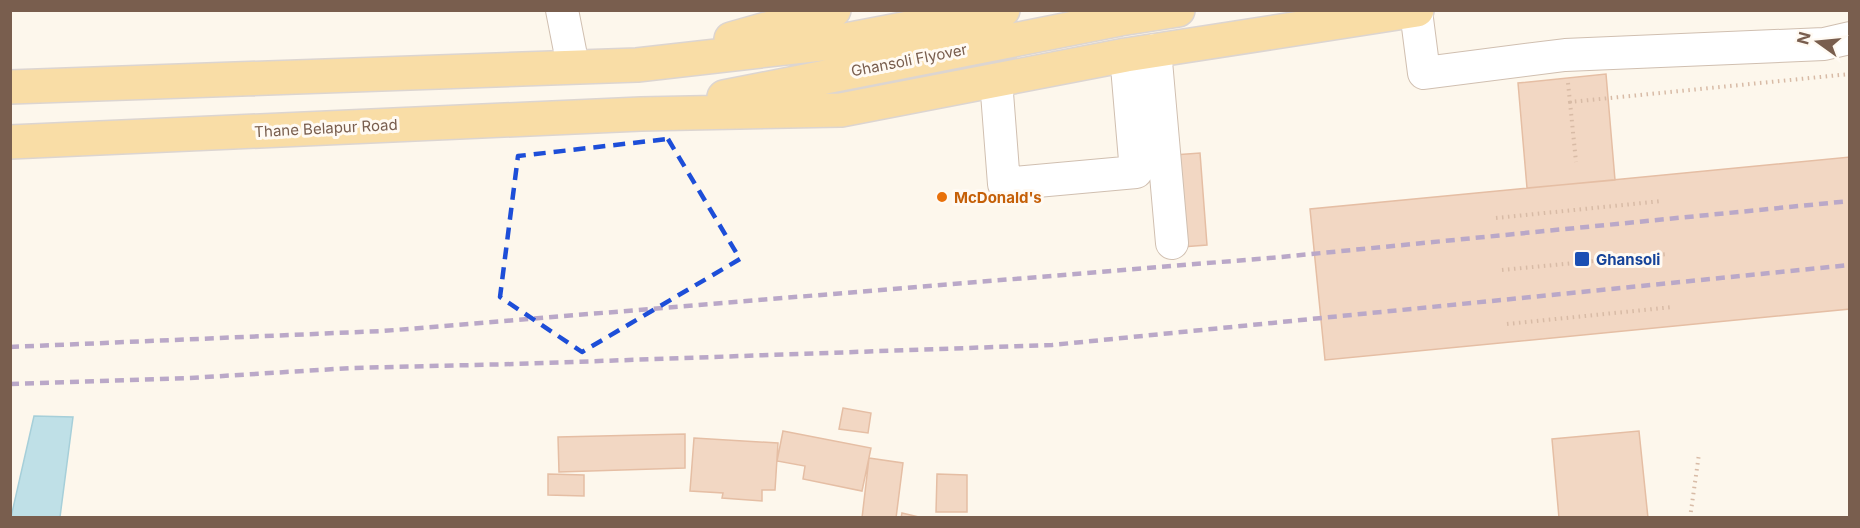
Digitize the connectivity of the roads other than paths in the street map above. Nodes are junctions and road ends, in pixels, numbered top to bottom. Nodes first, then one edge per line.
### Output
1 (562, 10) edge
2 (834, 10) edge
3 (1003, 10) edge
4 (1179, 10) edge
5 (1416, 10) edge
6 (1850, 38) edge
7 (1141, 52) junction
8 (832, 59) junction
9 (637, 65) junction
10 (573, 66) junction
11 (996, 80) junction
12 (10, 87) edge
13 (641, 114) junction
14 (10, 142) edge
15 (1172, 243) dead end

1 - 10 lane
2 - 9 main road
3 - 8 main road, Ghansoli Flyover
4 - 8 main road, Ghansoli Flyover
5 - 6 lane
5 - 7 main road
7 - 11 main road
7 - 11 lane
7 - 15 lane
8 - 9 main road, Ghansoli Flyover
8 - 13 main road, Ghansoli Flyover
9 - 10 main road
10 - 12 main road
11 - 13 main road
13 - 14 main road, Thane Belapur Road

